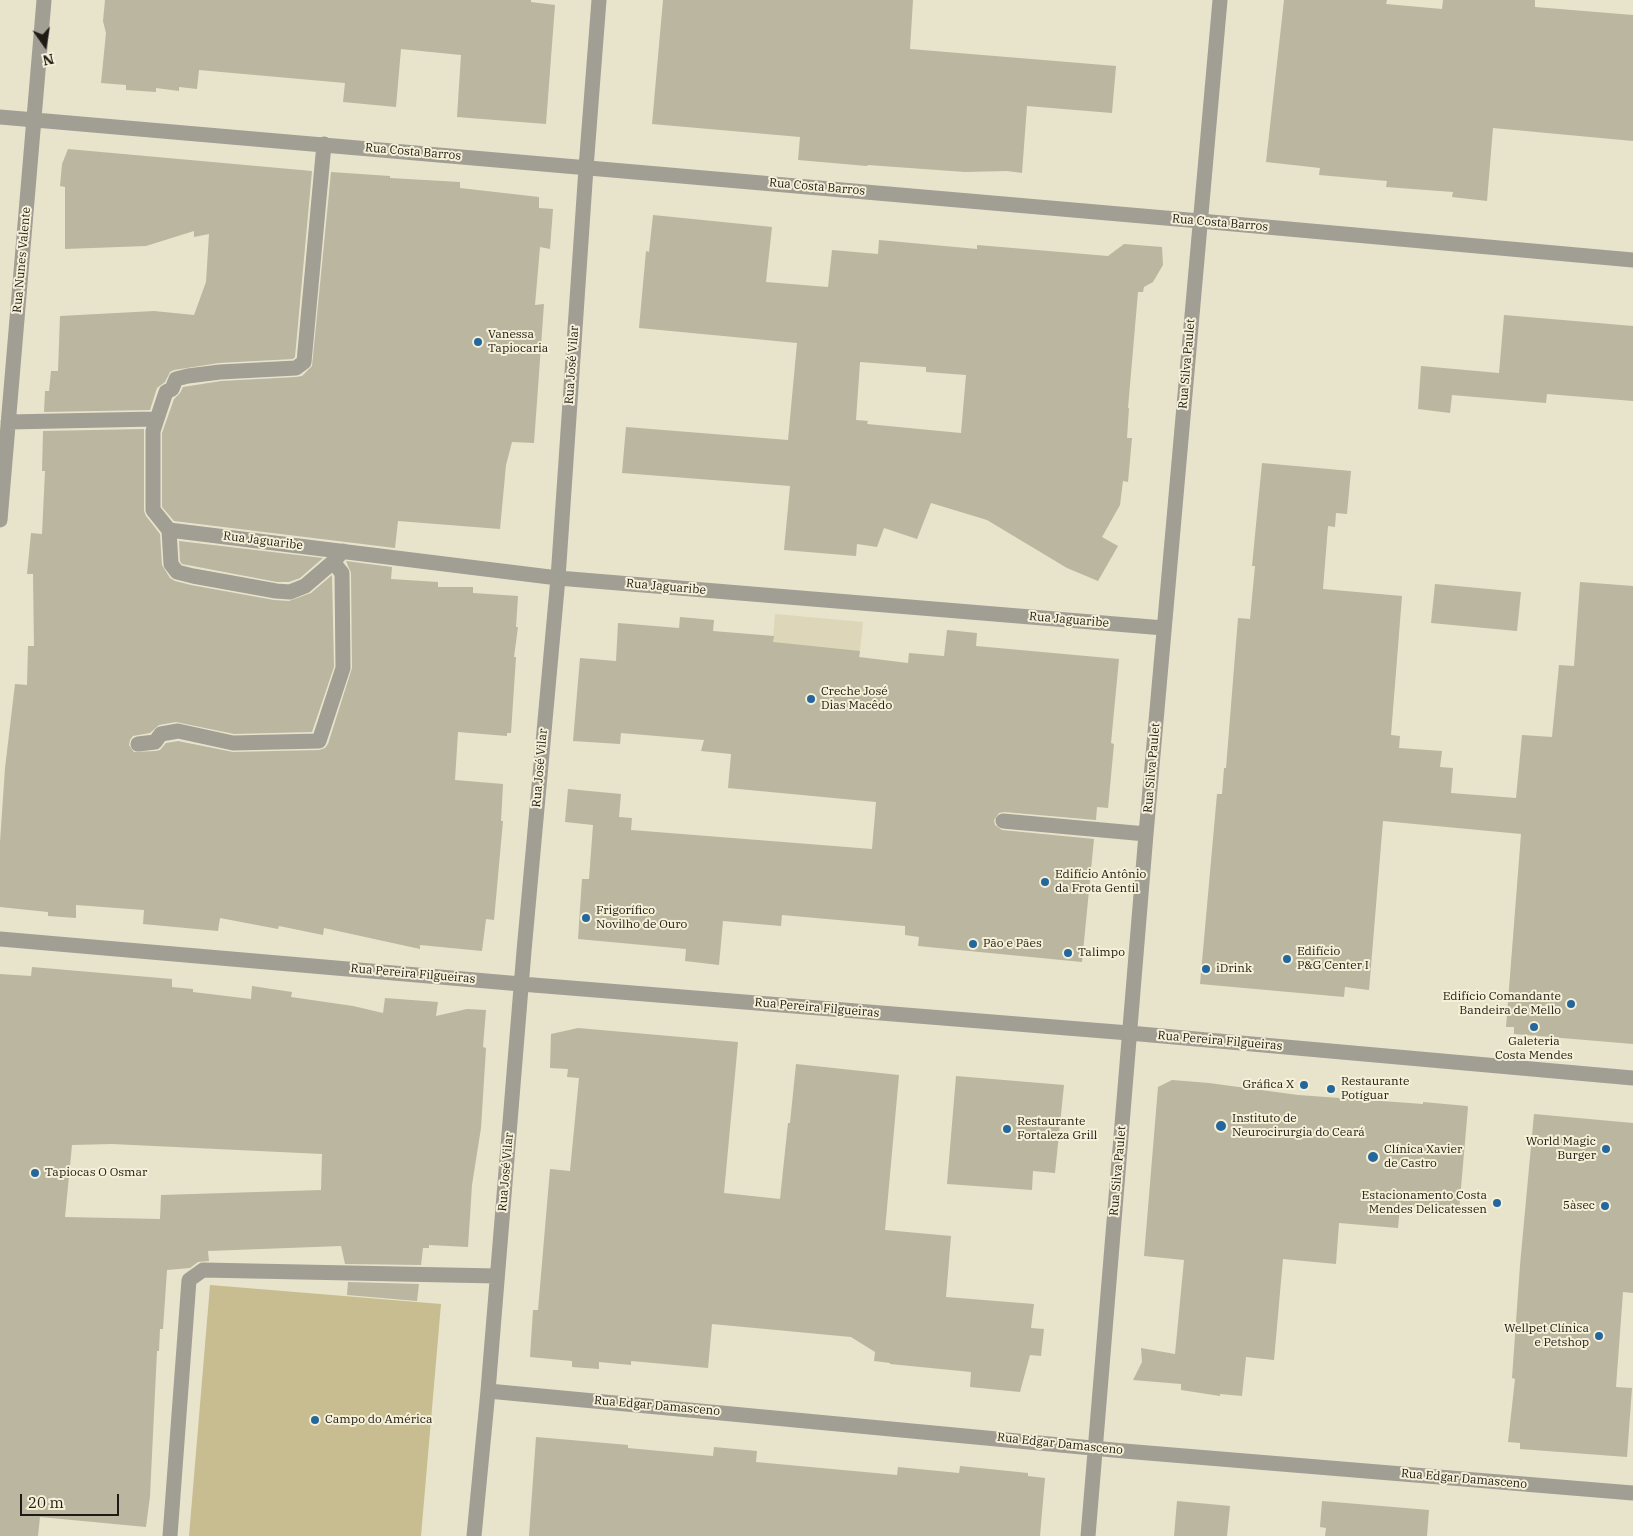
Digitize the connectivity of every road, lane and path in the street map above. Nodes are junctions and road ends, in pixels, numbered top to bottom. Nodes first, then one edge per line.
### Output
1 (44, 0) edge
2 (599, 0) edge
3 (1220, 0) edge
4 (0, 117) edge
5 (34, 120) junction
6 (324, 144) junction
7 (586, 168) junction
8 (1200, 221) junction
9 (1633, 260) edge
10 (156, 419) junction
11 (8, 422) junction
12 (0, 520) edge
13 (169, 530) junction
14 (338, 556) junction
15 (558, 578) junction
16 (1164, 628) junction
17 (138, 744) dead end
18 (1003, 821) dead end
19 (1146, 834) junction
20 (0, 939) edge
21 (521, 984) junction
22 (1130, 1033) junction
23 (1633, 1078) edge
24 (497, 1276) junction
25 (488, 1391) junction
26 (1096, 1448) junction
27 (1633, 1493) edge
28 (170, 1536) edge
29 (474, 1536) edge
30 (1088, 1536) edge

1 - 5 street, Rua Nunes Valente
2 - 7 street, Rua José Vilar
3 - 8 street, Rua Silva Paulet
4 - 5 street, Rua Costa Barros
5 - 6 street, Rua Costa Barros
5 - 11 street, Rua Nunes Valente
6 - 7 street, Rua Costa Barros
6 - 10 street
7 - 8 street, Rua Costa Barros
7 - 15 street, Rua José Vilar
8 - 9 street, Rua Costa Barros
8 - 16 street, Rua Silva Paulet
10 - 11 street
10 - 13 street
11 - 12 street, Rua Nunes Valente
13 - 14 street, Rua Jaguaribe
13 - 14 street
14 - 15 street, Rua Jaguaribe
14 - 17 street
15 - 16 street, Rua Jaguaribe
15 - 21 street, Rua José Vilar
16 - 19 street, Rua Silva Paulet
18 - 19 street
19 - 22 street, Rua Silva Paulet
20 - 21 street, Rua Pereira Filgueiras
21 - 22 street, Rua Pereira Filgueiras
21 - 24 street, Rua José Vilar
22 - 23 street, Rua Pereira Filgueiras
22 - 26 street, Rua Silva Paulet
24 - 25 street, Rua José Vilar
24 - 28 street
25 - 26 street, Rua Edgar Damasceno
25 - 29 street, Rua José Vilar
26 - 27 street, Rua Edgar Damasceno
26 - 30 street, Rua Silva Paulet

